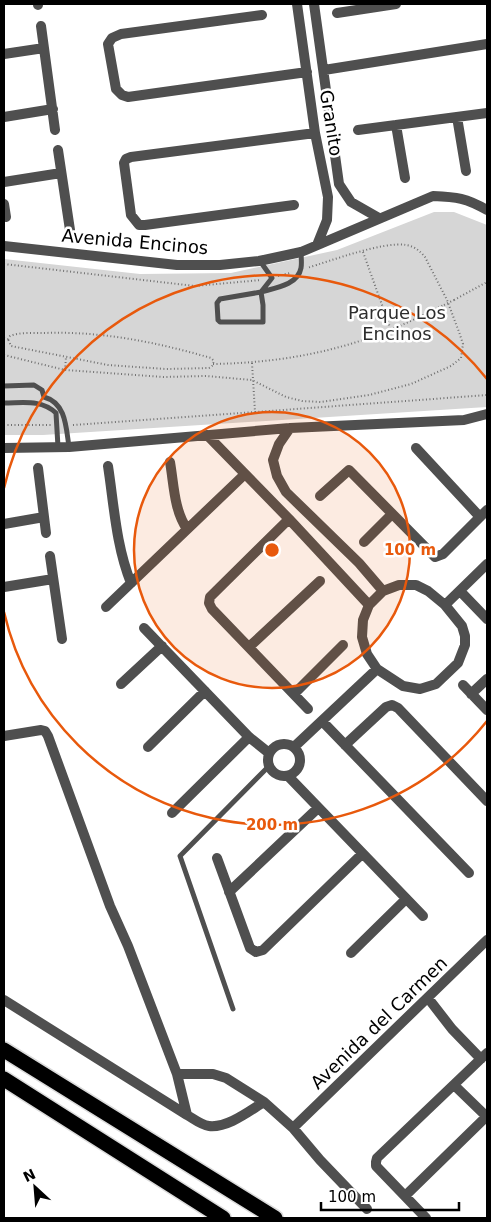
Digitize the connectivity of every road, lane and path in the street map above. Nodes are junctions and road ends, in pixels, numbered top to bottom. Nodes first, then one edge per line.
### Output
1 (297, 4) edge
2 (314, 4) edge
3 (396, 4) edge
4 (336, 13) dead end
5 (262, 15) dead end
6 (41, 26) dead end
7 (487, 44) edge
8 (44, 48) junction
9 (4, 54) edge
10 (324, 70) junction
11 (306, 72) junction
12 (53, 109) junction
13 (487, 113) edge
14 (4, 117) edge
15 (457, 117) junction
16 (396, 125) junction
17 (55, 130) dead end
18 (358, 130) dead end
19 (315, 133) junction
20 (58, 150) dead end
21 (466, 171) dead end
22 (61, 173) junction
23 (405, 178) dead end
24 (4, 182) edge
25 (4, 204) edge
26 (294, 205) dead end
27 (487, 210) edge
28 (6, 217) dead end
29 (379, 218) junction
30 (70, 230) dead end
31 (317, 245) junction
32 (4, 246) edge
33 (301, 252) junction
34 (363, 252) dead end
35 (259, 261) junction
36 (487, 282) edge
37 (261, 292) junction
38 (391, 330) junction
39 (4, 338) edge
40 (8, 339) junction
41 (66, 357) junction
42 (252, 363) junction
43 (213, 364) junction
44 (65, 370) dead end
45 (4, 386) edge
46 (487, 396) edge
47 (44, 397) junction
48 (4, 403) edge
49 (38, 403) junction
50 (256, 412) junction
51 (487, 414) edge
52 (4, 425) edge
53 (56, 425) junction
54 (66, 425) junction
55 (290, 428) junction
56 (207, 435) junction
57 (58, 447) junction
58 (69, 447) junction
59 (4, 448) edge
60 (416, 448) dead end
61 (170, 462) dead end
62 (108, 466) dead end
63 (38, 468) dead end
64 (245, 474) junction
65 (320, 496) dead end
66 (484, 513) edge
67 (392, 514) junction
68 (44, 517) junction
69 (289, 518) junction
70 (4, 524) edge
71 (187, 529) junction
72 (46, 533) dead end
73 (364, 542) dead end
74 (50, 556) dead end
75 (487, 564) edge
76 (53, 579) junction
77 (320, 581) dead end
78 (131, 583) junction
79 (4, 587) edge
80 (383, 591) junction
81 (460, 591) junction
82 (369, 605) junction
83 (445, 605) junction
84 (106, 607) dead end
85 (487, 619) edge
86 (144, 628) dead end
87 (62, 639) dead end
88 (344, 645) dead end
89 (162, 646) junction
90 (249, 647) junction
91 (377, 669) junction
92 (487, 679) edge
93 (122, 684) dead end
94 (463, 685) dead end
95 (206, 691) junction
96 (294, 694) junction
97 (472, 694) junction
98 (308, 709) dead end
99 (487, 710) edge
100 (322, 721) junction
101 (4, 736) edge
102 (250, 737) junction
103 (345, 745) junction
104 (148, 747) dead end
105 (294, 747) junction
106 (269, 753) junction
107 (269, 766) junction
108 (288, 776) junction
109 (487, 800) edge
110 (318, 808) junction
111 (172, 813) dead end
112 (362, 854) junction
113 (217, 858) dead end
114 (469, 873) dead end
115 (229, 892) junction
116 (406, 899) junction
117 (424, 916) dead end
118 (487, 940) edge
119 (351, 952) dead end
120 (428, 998) junction
121 (4, 1000) edge
122 (233, 1009) dead end
123 (4, 1050) edge
124 (484, 1056) edge
125 (177, 1074) junction
126 (4, 1079) edge
127 (454, 1085) junction
128 (264, 1102) junction
129 (187, 1115) junction
130 (487, 1117) edge
131 (293, 1128) junction
132 (405, 1196) junction
133 (367, 1210) dead end
134 (223, 1218) edge
135 (275, 1218) edge
136 (426, 1218) edge

1 - 11 street, Granito
2 - 10 street, Granito
3 - 4 street
5 - 11 street
6 - 8 street
7 - 10 street
8 - 9 street
8 - 12 street
10 - 29 street, Granito
11 - 19 street, Granito
12 - 14 street
12 - 17 street
13 - 15 street
15 - 16 street
15 - 21 street
16 - 18 street
16 - 23 street
19 - 26 street
19 - 31 street, Granito
20 - 22 street
22 - 24 street
22 - 30 street
25 - 28 street
27 - 29 street, Avenida Encinos
29 - 31 street, Avenida Encinos
31 - 33 street, Avenida Encinos
32 - 35 street, Avenida Encinos
33 - 35 street, Avenida Encinos
33 - 37 lane
34 - 38 path
35 - 37 lane
36 - 38 path, bridge
37 - 37 lane
38 - 42 path
39 - 40 path
40 - 41 path
40 - 43 path
41 - 43 path
41 - 44 path
42 - 43 path
42 - 50 path
45 - 47 lane
46 - 50 path
47 - 49 lane
47 - 54 lane
48 - 49 lane
49 - 53 lane
50 - 54 path
51 - 55 street
52 - 53 path
53 - 57 lane
54 - 58 lane
55 - 56 street
55 - 80 street
56 - 58 street
56 - 64 street
57 - 58 street
57 - 59 street
60 - 66 street
61 - 71 street
62 - 78 street
63 - 68 street
64 - 69 street
64 - 71 street
65 - 67 street
66 - 67 street
67 - 73 street
68 - 70 street
68 - 72 street
69 - 82 street
69 - 90 street
71 - 78 street
74 - 76 street
75 - 81 street
76 - 79 street
76 - 87 street
77 - 90 street
78 - 84 street
80 - 82 street
80 - 83 street
81 - 83 street
81 - 85 street
82 - 91 street
83 - 91 street
86 - 89 street
88 - 96 street
89 - 93 street
89 - 95 street
90 - 96 street
91 - 100 street
92 - 97 street
94 - 97 street
95 - 102 street
95 - 104 street
96 - 98 street
97 - 99 street
100 - 103 street
100 - 105 street
101 - 125 street
102 - 106 street
102 - 111 street
103 - 109 street
103 - 114 street
105 - 106 street
105 - 108 street
106 - 107 street
107 - 108 street
107 - 122 lane
108 - 110 street
110 - 112 street
110 - 115 street
112 - 115 street
112 - 116 street
113 - 115 street
116 - 117 street
116 - 119 street
118 - 120 street, Avenida del Carmen
120 - 124 street
120 - 131 street, Avenida del Carmen
121 - 129 street
123 - 135 highway
124 - 127 street
125 - 128 street
125 - 129 street
126 - 134 highway
127 - 130 street
127 - 132 street
128 - 129 street
128 - 131 street
130 - 132 street
131 - 133 street
132 - 136 street

